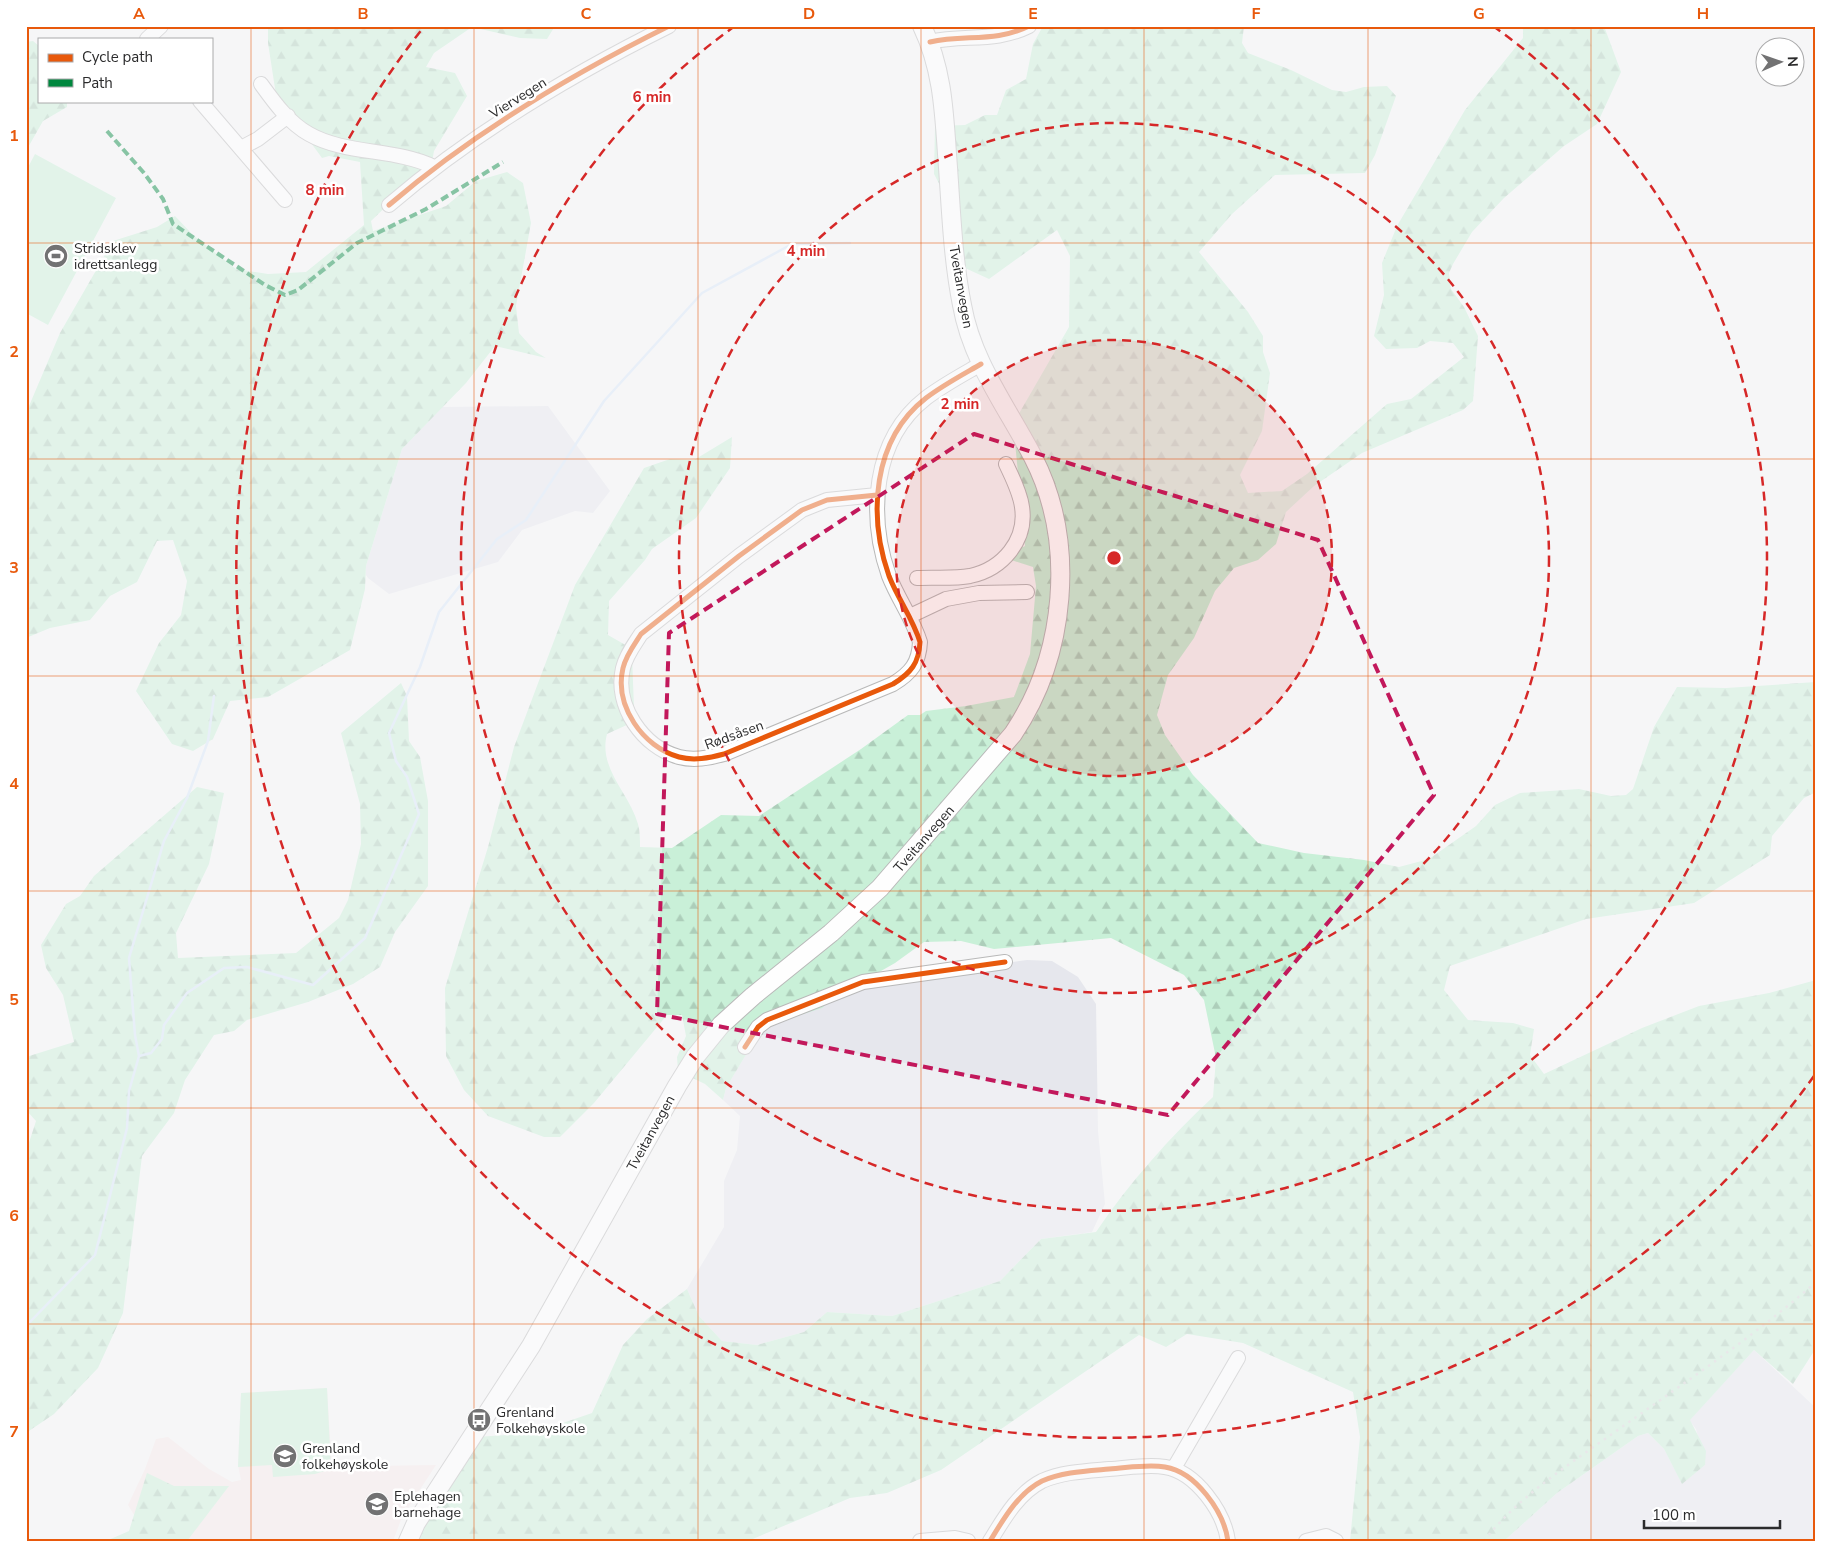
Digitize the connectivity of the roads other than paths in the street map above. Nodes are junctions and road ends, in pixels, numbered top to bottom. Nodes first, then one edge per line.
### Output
1 (161, 26) edge
2 (669, 26) edge
3 (922, 26) edge
4 (1030, 26) edge
5 (148, 38) edge
6 (930, 42) junction
7 (262, 84) dead end
8 (201, 102) edge
9 (288, 116) junction
10 (241, 148) junction
11 (434, 167) junction
12 (285, 200) dead end
13 (389, 204) dead end
14 (981, 364) junction
15 (1006, 464) dead end
16 (877, 495) junction
17 (960, 577) junction
18 (917, 578) dead end
19 (1027, 592) dead end
20 (931, 605) junction
21 (910, 616) junction
22 (1005, 962) dead end
23 (745, 1047) dead end
24 (1238, 1358) dead end
25 (1174, 1468) junction
26 (408, 1541) edge
27 (920, 1541) edge
28 (968, 1541) edge
29 (990, 1541) edge
30 (1228, 1541) edge
31 (1306, 1541) edge
32 (1336, 1541) edge

1 - 5 street
2 - 11 street, Viervegen
3 - 6 main road, Tveitanvegen
4 - 6 street
6 - 14 main road, Tveitanvegen
7 - 9 street
8 - 10 street
9 - 10 street
9 - 11 street
10 - 12 street
11 - 13 street, Viervegen
14 - 16 street, Rødsåsen
14 - 26 main road, Tveitanvegen
15 - 17 street
16 - 21 street, Rødsåsen
16 - 21 street, Rødsåsen
17 - 18 street
17 - 20 street
19 - 20 street
20 - 21 street
22 - 23 street
24 - 25 street
25 - 29 street
25 - 30 street
27 - 28 street
31 - 32 street

